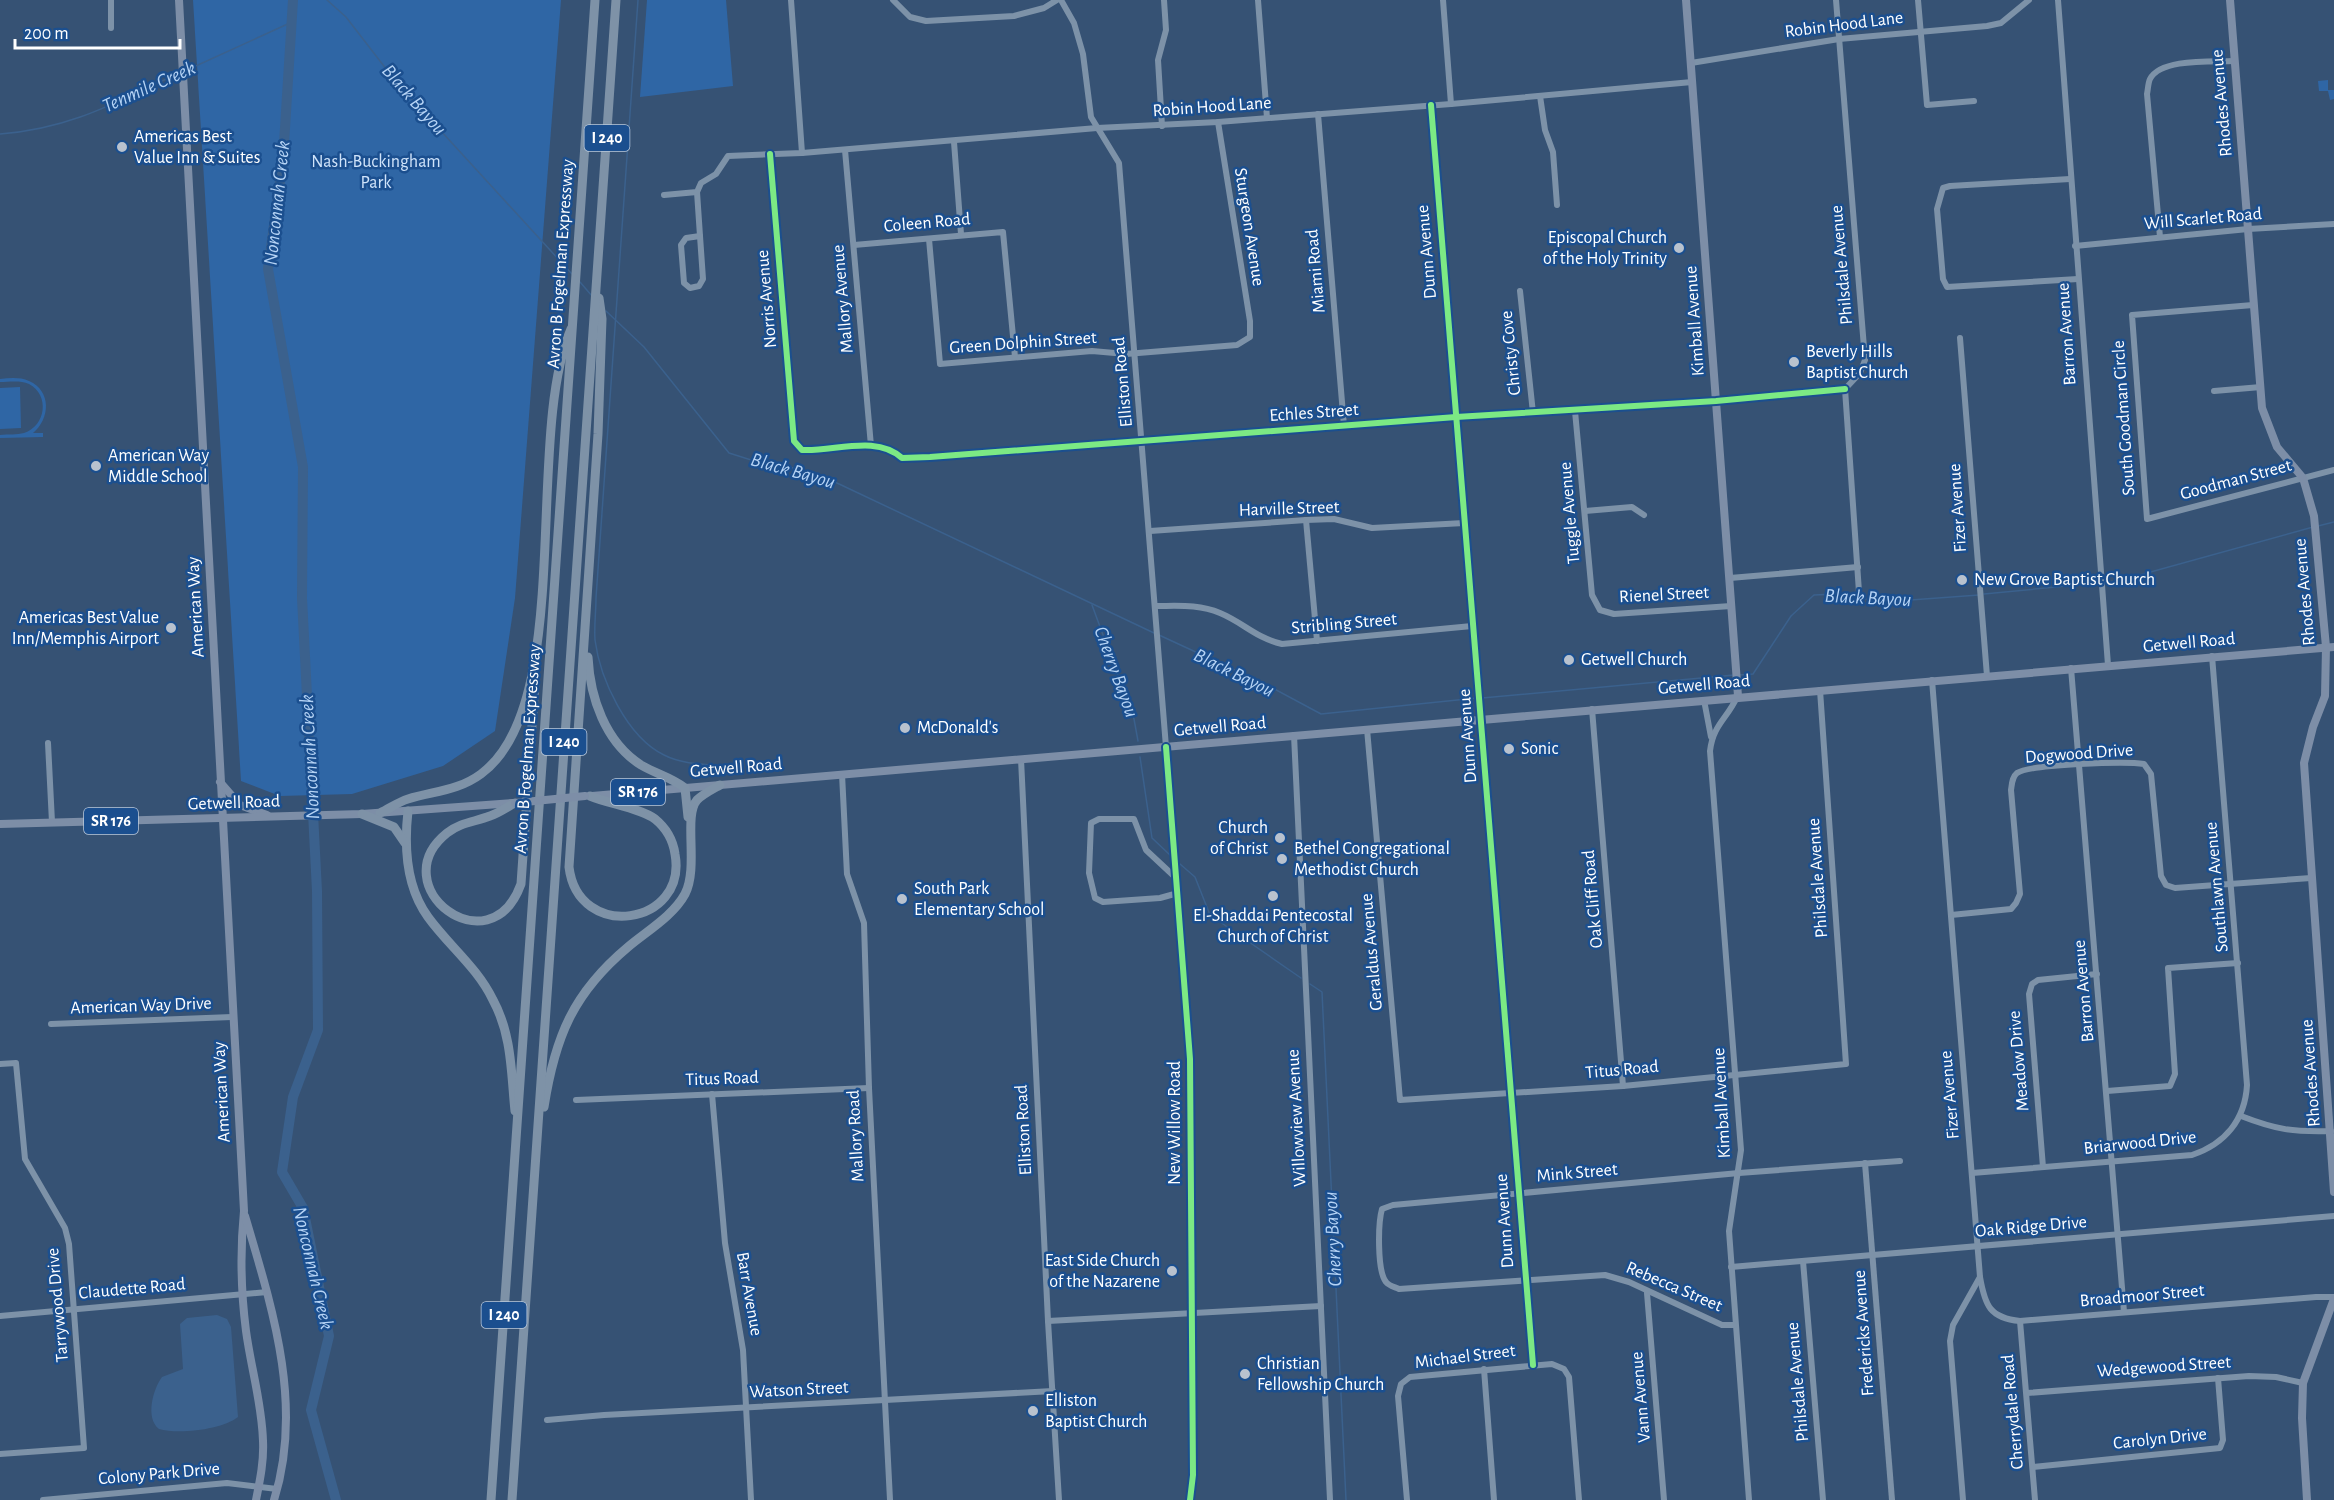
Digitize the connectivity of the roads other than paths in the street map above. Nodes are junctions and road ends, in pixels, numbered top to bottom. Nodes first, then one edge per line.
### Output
1 (111, 0) edge
2 (179, 0) edge
3 (595, 0) edge
4 (616, 0) edge
5 (791, 0) edge
6 (893, 0) edge
7 (1059, 0) edge
8 (1164, 0) edge
9 (1258, 0) edge
10 (1443, 0) edge
11 (1686, 0) edge
12 (1836, 0) edge
13 (1918, 0) edge
14 (2029, 0) edge
15 (2058, 0) edge
16 (2230, 0) edge
17 (111, 28) dead end
18 (1920, 31) junction
19 (1839, 39) junction
20 (2233, 61) junction
21 (1691, 63) junction
22 (1692, 82) junction
23 (1540, 96) junction
24 (1974, 101) dead end
25 (1451, 104) junction
26 (1431, 105) junction
27 (1318, 114) junction
28 (1267, 118) junction
29 (1218, 122) junction
30 (1162, 126) junction
31 (1097, 128) junction
32 (954, 142) junction
33 (845, 150) junction
34 (802, 153) junction
35 (770, 154) junction
36 (2070, 180) junction
37 (697, 192) junction
38 (664, 195) dead end
39 (1557, 205) dead end
40 (2334, 224) edge
41 (2248, 229) junction
42 (961, 234) junction
43 (700, 236) junction
44 (2160, 237) junction
45 (929, 239) junction
46 (854, 244) junction
47 (2075, 246) junction
48 (597, 277) junction
49 (2078, 279) junction
50 (1520, 291) dead end
51 (2253, 304) junction
52 (574, 318) junction
53 (1250, 337) joint
54 (1960, 338) dead end
55 (1135, 354) junction
56 (1015, 357) junction
57 (2261, 387) junction
58 (1845, 389) junction
59 (2214, 391) dead end
60 (1716, 401) junction
61 (1575, 411) junction
62 (1533, 413) junction
63 (1456, 417) junction
64 (1344, 426) junction
65 (794, 441) joint
66 (1143, 441) junction
67 (871, 446) junction
68 (2334, 470) edge
69 (2302, 478) junction
70 (1585, 511) junction
71 (1644, 515) dead end
72 (2146, 519) joint
73 (1306, 520) junction
74 (1464, 523) junction
75 (1150, 531) junction
76 (1858, 567) junction
77 (1730, 578) junction
78 (587, 591) junction
79 (1859, 592) dead end
80 (1156, 606) junction
81 (1731, 606) junction
82 (1600, 610) joint
83 (1472, 626) junction
84 (1317, 641) junction
85 (536, 646) junction
86 (2330, 647) edge
87 (2212, 656) junction
88 (2108, 665) junction
89 (2072, 668) junction
90 (1987, 676) junction
91 (1932, 680) junction
92 (1820, 690) junction
93 (1738, 696) junction
94 (1704, 700) junction
95 (1592, 709) junction
96 (1482, 719) junction
97 (1367, 729) junction
98 (1294, 735) junction
99 (1712, 739) junction
100 (48, 743) dead end
101 (1166, 747) junction
102 (1021, 759) junction
103 (2080, 765) junction
104 (842, 774) junction
105 (220, 782) junction
106 (720, 785) junction
107 (686, 788) junction
108 (587, 796) junction
109 (515, 803) junction
110 (408, 811) junction
111 (380, 813) junction
112 (362, 814) junction
113 (272, 817) junction
114 (222, 819) junction
115 (52, 822) junction
116 (0, 824) edge
117 (692, 837) junction
118 (406, 847) junction
119 (1177, 878) junction
120 (2312, 878) junction
121 (2232, 885) junction
122 (1178, 893) junction
123 (1951, 915) junction
124 (2238, 963) junction
125 (2097, 974) junction
126 (232, 1017) junction
127 (51, 1024) dead end
128 (0, 1064) edge
129 (1846, 1064) joint
130 (1736, 1076) junction
131 (1623, 1086) junction
132 (869, 1088) junction
133 (2107, 1091) junction
134 (712, 1094) junction
135 (1510, 1095) junction
136 (576, 1100) dead end
137 (1400, 1100) joint
138 (2241, 1116) junction
139 (517, 1131) junction
140 (2331, 1131) junction
141 (536, 1154) junction
142 (1900, 1161) dead end
143 (2114, 1162) junction
144 (1865, 1163) junction
145 (2043, 1167) junction
146 (1739, 1173) junction
147 (1972, 1173) junction
148 (2334, 1192) edge
149 (1518, 1194) junction
150 (244, 1211) junction
151 (2334, 1216) edge
152 (2117, 1234) junction
153 (1978, 1247) junction
154 (1873, 1254) junction
155 (1803, 1261) junction
156 (1731, 1267) junction
157 (1980, 1277) junction
158 (1525, 1280) junction
159 (1388, 1284) joint
160 (267, 1292) junction
161 (1647, 1293) junction
162 (244, 1294) junction
163 (2334, 1298) edge
164 (1321, 1306) junction
165 (74, 1310) junction
166 (2124, 1312) junction
167 (1191, 1314) junction
168 (0, 1316) edge
169 (1048, 1321) junction
170 (2020, 1321) junction
171 (1734, 1325) junction
172 (1533, 1365) junction
173 (1484, 1369) junction
174 (2218, 1378) junction
175 (2303, 1383) junction
176 (1053, 1391) junction
177 (2027, 1393) junction
178 (886, 1400) junction
179 (747, 1408) junction
180 (547, 1420) dead end
181 (0, 1454) edge
182 (2033, 1467) junction
183 (259, 1486) junction
184 (277, 1490) junction
185 (127, 1492) junction
186 (43, 1500) edge
187 (128, 1500) edge
188 (256, 1500) edge
189 (274, 1500) edge
190 (491, 1500) edge
191 (512, 1500) edge
192 (751, 1500) edge
193 (890, 1500) edge
194 (1059, 1500) edge
195 (1190, 1500) edge
196 (1330, 1500) edge
197 (1407, 1500) edge
198 (1494, 1500) edge
199 (1580, 1500) edge
200 (1664, 1500) edge
201 (1749, 1500) edge
202 (1823, 1500) edge
203 (1892, 1500) edge
204 (1963, 1500) edge
205 (2035, 1500) edge
206 (2307, 1500) edge

1 - 17 street
2 - 105 main road, American Way
3 - 52 highway, Avron B Fogelman Expressway / I 240
4 - 48 highway, Avron B Fogelman Expressway / I 240
5 - 34 street
6 - 7 street
7 - 31 street, Elliston Road
8 - 30 street
9 - 28 street
10 - 25 street
11 - 21 main road, Kimball Avenue
12 - 19 street, Philsdale Avenue
13 - 18 street
14 - 18 street, Robin Hood Lane
15 - 36 street, Barron Avenue
16 - 20 main road, Rhodes Avenue
18 - 19 street, Robin Hood Lane
18 - 24 street
19 - 21 street, Robin Hood Lane
19 - 58 street, Philsdale Avenue
20 - 41 main road, Rhodes Avenue
20 - 44 street
21 - 22 main road, Kimball Avenue
22 - 23 street, Robin Hood Lane
22 - 60 main road, Kimball Avenue
23 - 25 street, Robin Hood Lane
23 - 39 street
25 - 26 street, Robin Hood Lane
26 - 27 street, Robin Hood Lane
26 - 63 street, Dunn Avenue
27 - 28 street, Robin Hood Lane
27 - 64 street, Miami Road
28 - 29 street, Robin Hood Lane
29 - 30 street, Robin Hood Lane
29 - 53 street, Sturgeon Avenue
30 - 31 street, Robin Hood Lane
31 - 32 street, Robin Hood Lane
31 - 55 street, Elliston Road
32 - 33 street, Robin Hood Lane
32 - 42 street
33 - 34 street, Robin Hood Lane
33 - 46 street, Mallory Avenue
34 - 35 street, Robin Hood Lane
35 - 37 street, Robin Hood Lane
35 - 65 street, Norris Avenue
36 - 47 street, Barron Avenue
36 - 49 street
37 - 38 street
37 - 43 street
40 - 41 street, Will Scarlet Road
41 - 44 street, Will Scarlet Road
41 - 51 main road, Rhodes Avenue
42 - 45 street, Coleen Road
42 - 56 street, Coleen Road
43 - 43 street
44 - 47 street, Will Scarlet Road
45 - 46 street, Coleen Road
45 - 56 street, Green Dolphin Street
46 - 67 street, Mallory Avenue
47 - 49 street, Barron Avenue
48 - 78 highway
48 - 141 highway, Avron B Fogelman Expressway / I 240
49 - 88 street, Barron Avenue
50 - 62 street, Christy Cove
51 - 57 main road, Rhodes Avenue
51 - 72 street, South Goodman Circle
52 - 85 highway
52 - 139 highway, Avron B Fogelman Expressway / I 240
53 - 55 street, Green Dolphin Street
54 - 90 street, Fizer Avenue
55 - 56 street, Green Dolphin Street
55 - 66 street, Elliston Road
57 - 59 street
57 - 69 main road, Rhodes Avenue
58 - 60 street, Echles Street
58 - 76 street
60 - 61 street, Echles Street
60 - 77 main road, Kimball Avenue
61 - 62 street, Echles Street
61 - 70 street, Tuggle Avenue
62 - 63 street, Echles Street
63 - 64 street, Echles Street
63 - 74 street, Dunn Avenue
64 - 66 street, Echles Street
65 - 67 street, Echles Street
66 - 67 street, Echles Street
66 - 75 street, Elliston Road
68 - 69 street, Goodman Street
69 - 72 street, Goodman Street
69 - 86 main road, Rhodes Avenue
70 - 71 street
70 - 82 street, Tuggle Avenue
73 - 74 street, Harville Street
73 - 75 street, Harville Street
73 - 84 street
74 - 83 street, Dunn Avenue
75 - 80 street, Elliston Road
76 - 77 street, Rienel Street
76 - 79 street
77 - 81 main road, Kimball Avenue
78 - 107 highway
78 - 108 highway
80 - 84 street, Stribling Street
80 - 101 street, Elliston Road
81 - 82 street, Rienel Street
81 - 93 main road, Kimball Avenue
83 - 84 street, Stribling Street
83 - 96 street, Dunn Avenue
85 - 109 highway
85 - 111 highway
86 - 87 main road, Getwell Road
86 - 120 main road, Rhodes Avenue
87 - 88 main road, Getwell Road
87 - 121 street, Southlawn Avenue
88 - 89 main road, Getwell Road
89 - 90 main road, Getwell Road
89 - 103 street, Barron Avenue
90 - 91 main road, Getwell Road
91 - 92 main road, Getwell Road
91 - 123 street, Fizer Avenue
92 - 93 main road, Getwell Road
92 - 129 street, Philsdale Avenue
93 - 94 main road, Getwell Road
93 - 99 street
94 - 95 main road, Getwell Road
94 - 99 street, Kimball Avenue
95 - 96 main road, Getwell Road
95 - 131 street, Oak Cliff Road
96 - 97 main road, Getwell Road
96 - 135 street, Dunn Avenue
97 - 98 main road, Getwell Road
97 - 137 street, Geraldus Avenue
98 - 101 main road, Getwell Road
98 - 164 street, Willowview Avenue
99 - 130 street, Kimball Avenue
100 - 115 street
101 - 102 main road, Getwell Road
101 - 119 main road, New Willow Road
102 - 104 main road, Getwell Road
102 - 169 street, Elliston Road
103 - 121 street, Dogwood Drive
103 - 123 street, Dogwood Drive
103 - 125 street, Barron Avenue
104 - 106 main road, Getwell Road
104 - 132 street, Mallory Road
105 - 113 main road
105 - 114 main road, American Way
106 - 107 main road, Getwell Road
106 - 117 highway
107 - 108 main road, Getwell Road / SR 176
107 - 117 highway
108 - 109 main road, Getwell Road / SR 176, bridge
109 - 110 main road, Getwell Road / SR 176
110 - 111 main road, Getwell Road / SR 176
110 - 118 highway
111 - 112 main road, Getwell Road / SR 176
112 - 113 main road, Getwell Road / SR 176
112 - 118 highway
113 - 114 main road, Getwell Road / SR 176
114 - 115 main road, Getwell Road / SR 176
114 - 126 main road, American Way
115 - 116 main road, Getwell Road / SR 176
117 - 141 highway
118 - 139 highway
119 - 122 main road, New Willow Road
119 - 122 street
120 - 121 street, Dogwood Drive
120 - 140 main road, Rhodes Avenue
121 - 124 street, Southlawn Avenue
122 - 167 main road, New Willow Road
123 - 147 street, Fizer Avenue
124 - 133 street
124 - 138 street, Southlawn Avenue
125 - 133 street, Barron Avenue
125 - 145 street, Meadow Drive
126 - 127 street, American Way Drive
126 - 150 main road, American Way
128 - 165 street, Tarrywood Drive
129 - 130 street, Titus Road
130 - 131 street, Titus Road
130 - 146 street, Kimball Avenue
131 - 135 street, Titus Road
132 - 134 street, Titus Road
132 - 178 street, Mallory Road
133 - 143 street, Barron Avenue
134 - 136 street, Titus Road
134 - 179 street, Barr Avenue
135 - 137 street, Titus Road
135 - 149 street, Dunn Avenue
138 - 140 street
138 - 143 street, Briarwood Drive
139 - 190 highway, Avron B Fogelman Expressway / I 240
140 - 148 main road, Rhodes Avenue
141 - 191 highway, Avron B Fogelman Expressway / I 240
142 - 144 street
143 - 145 street, Briarwood Drive
143 - 152 street, Barron Avenue
144 - 146 street
144 - 154 street, Fredericks Avenue
145 - 147 street, Briarwood Drive
146 - 149 street, Mink Street
146 - 156 street, Kimball Avenue
147 - 153 street, Fizer Avenue
149 - 158 street, Dunn Avenue
149 - 159 street, Mink Street
150 - 160 main road, American Way
150 - 162 main road, American Way
151 - 152 street, Oak Ridge Drive
152 - 153 street, Oak Ridge Drive
152 - 166 street, Barron Avenue
153 - 154 street, Oak Ridge Drive
153 - 157 street, Fizer Avenue
154 - 155 street, Oak Ridge Drive
154 - 203 street, Fredericks Avenue
155 - 156 street, Oak Ridge Drive
155 - 202 street, Philsdale Avenue
156 - 171 street, Kimball Avenue
157 - 170 street, Broadmoor Street
157 - 204 street
158 - 159 street, Rebecca Street
158 - 161 street, Rebecca Street
158 - 172 street, Dunn Avenue
160 - 162 street, Claudette Road
160 - 184 main road, American Way
161 - 171 street, Rebecca Street
161 - 200 street, Vann Avenue
162 - 165 street, Claudette Road
162 - 183 main road, American Way
163 - 166 street, Broadmoor Street
163 - 175 main road
164 - 167 street
164 - 196 street, Willowview Avenue
165 - 168 street, Claudette Road
165 - 181 street, Tarrywood Drive
166 - 170 street, Broadmoor Street
167 - 169 street
167 - 195 main road, New Willow Road
169 - 176 street, Elliston Road
170 - 177 street, Cherrydale Road
171 - 201 street, Kimball Avenue
172 - 173 street, Michael Street
172 - 199 street
173 - 197 street, Michael Street
173 - 198 street
174 - 175 street, Wedgewood Street
174 - 177 street, Wedgewood Street
174 - 182 street, Carolyn Drive
175 - 206 main road
176 - 178 street, Watson Street
176 - 194 street, Elliston Road
177 - 182 street, Cherrydale Road
178 - 179 street, Watson Street
178 - 193 street, Mallory Road
179 - 180 street, Watson Street
179 - 192 street, Barr Avenue
182 - 205 street, Cherrydale Road
183 - 184 street, Colony Park Drive
183 - 185 street, Colony Park Drive
183 - 188 main road, American Way
184 - 189 main road, American Way
185 - 186 street, Colony Park Drive
185 - 187 street

